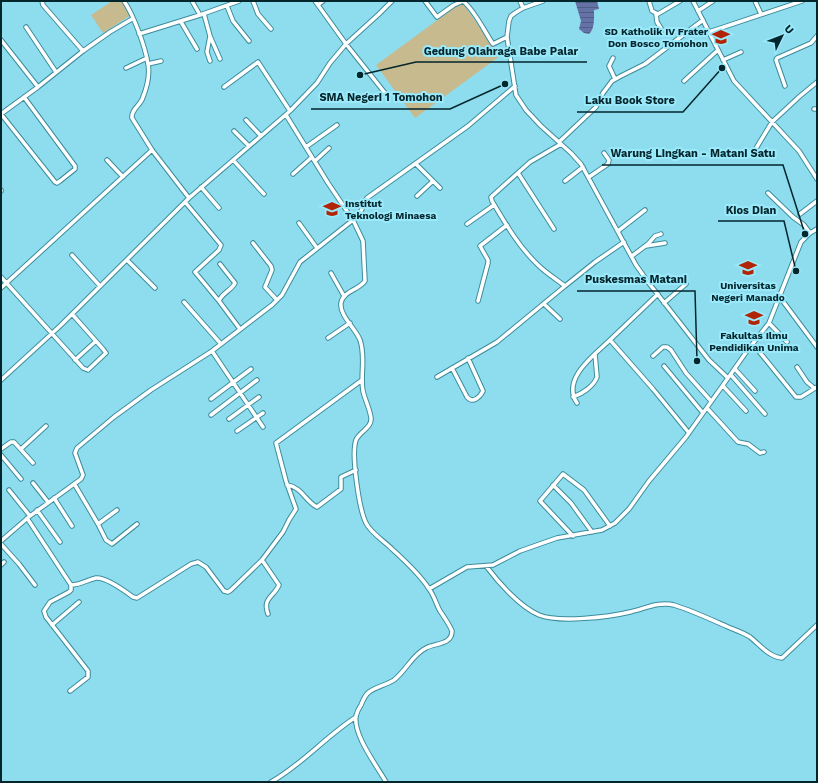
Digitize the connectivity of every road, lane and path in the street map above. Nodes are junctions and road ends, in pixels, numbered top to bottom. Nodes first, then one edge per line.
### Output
1 (42, 1) edge
2 (124, 1) edge
3 (192, 1) edge
4 (239, 1) edge
5 (253, 1) edge
6 (315, 1) edge
7 (323, 1) edge
8 (392, 1) edge
9 (425, 1) edge
10 (520, 1) edge
11 (544, 1) edge
12 (649, 1) edge
13 (680, 1) edge
14 (693, 1) edge
15 (713, 1) edge
16 (755, 1) edge
17 (802, 1) edge
18 (792, 2) edge
19 (318, 5) junction
20 (227, 6) junction
21 (524, 8) junction
22 (698, 11) junction
23 (656, 14) junction
24 (761, 14) junction
25 (202, 15) junction
26 (132, 19) junction
27 (703, 20) junction
28 (181, 22) junction
29 (26, 27) dead end
30 (271, 29) dead end
31 (662, 30) dead end
32 (709, 32) junction
33 (139, 34) junction
34 (210, 36) junction
35 (817, 36) edge
36 (507, 37) junction
37 (1, 40) edge
38 (249, 41) dead end
39 (346, 44) junction
40 (197, 49) dead end
41 (718, 50) junction
42 (83, 51) junction
43 (741, 52) dead end
44 (147, 58) junction
45 (613, 58) dead end
46 (220, 59) dead end
47 (723, 60) junction
48 (161, 61) dead end
49 (210, 62) dead end
50 (148, 64) junction
51 (126, 68) dead end
52 (56, 72) junction
53 (615, 79) junction
54 (684, 81) dead end
55 (817, 82) edge
56 (515, 86) junction
57 (785, 86) dead end
58 (38, 87) junction
59 (224, 88) dead end
60 (385, 93) dead end
61 (24, 97) junction
62 (290, 111) junction
63 (1, 114) edge
64 (286, 115) junction
65 (246, 120) dead end
66 (772, 122) junction
67 (337, 125) dead end
68 (234, 131) dead end
69 (261, 136) junction
70 (560, 143) junction
71 (249, 146) junction
72 (306, 147) junction
73 (329, 148) dead end
74 (152, 150) junction
75 (755, 150) dead end
76 (604, 153) dead end
77 (313, 159) junction
78 (107, 160) dead end
79 (233, 160) junction
80 (416, 164) junction
81 (583, 167) junction
82 (518, 173) junction
83 (293, 174) dead end
84 (123, 177) junction
85 (589, 177) junction
86 (817, 180) edge
87 (433, 181) junction
88 (565, 181) dead end
89 (201, 188) junction
90 (440, 188) dead end
91 (768, 193) dead end
92 (264, 194) dead end
93 (417, 196) dead end
94 (189, 198) junction
95 (817, 201) edge
96 (185, 202) junction
97 (494, 205) junction
98 (219, 208) dead end
99 (645, 210) dead end
100 (800, 214) dead end
101 (353, 220) junction
102 (299, 223) dead end
103 (467, 224) dead end
104 (507, 225) junction
105 (554, 229) dead end
106 (817, 229) edge
107 (618, 231) junction
108 (810, 233) junction
109 (660, 234) dead end
110 (624, 242) junction
111 (253, 243) dead end
112 (665, 243) dead end
113 (646, 246) junction
114 (318, 248) junction
115 (72, 255) dead end
116 (632, 256) junction
117 (127, 260) junction
118 (220, 264) dead end
119 (331, 273) dead end
120 (1, 277) edge
121 (7, 283) junction
122 (686, 284) dead end
123 (100, 286) junction
124 (565, 286) junction
125 (1, 288) edge
126 (155, 288) dead end
127 (658, 294) junction
128 (344, 296) junction
129 (779, 296) junction
130 (277, 300) junction
131 (219, 301) junction
132 (478, 301) dead end
133 (184, 302) dead end
134 (664, 303) junction
135 (544, 304) junction
136 (72, 314) junction
137 (560, 318) dead end
138 (350, 323) junction
139 (769, 323) junction
140 (240, 329) junction
141 (52, 334) junction
142 (328, 338) dead end
143 (610, 340) junction
144 (96, 341) junction
145 (786, 342) dead end
146 (221, 344) junction
147 (753, 344) junction
148 (817, 347) edge
149 (212, 351) junction
150 (595, 354) junction
151 (653, 356) dead end
152 (468, 358) junction
153 (75, 360) junction
154 (664, 366) dead end
155 (797, 367) dead end
156 (452, 368) junction
157 (251, 369) dead end
158 (735, 369) junction
159 (437, 377) dead end
160 (729, 377) junction
161 (1, 379) edge
162 (257, 380) dead end
163 (362, 380) junction
164 (233, 382) junction
165 (723, 386) junction
166 (816, 387) edge
167 (755, 391) dead end
168 (240, 393) junction
169 (259, 397) dead end
170 (573, 397) junction
171 (211, 399) dead end
172 (711, 401) junction
173 (577, 403) dead end
174 (249, 405) junction
175 (706, 408) junction
176 (746, 411) dead end
177 (263, 413) dead end
178 (703, 413) junction
179 (765, 414) dead end
180 (211, 415) dead end
181 (257, 417) junction
182 (229, 419) dead end
183 (46, 426) dead end
184 (263, 426) dead end
185 (237, 431) dead end
186 (689, 433) junction
187 (1, 449) edge
188 (21, 449) junction
189 (764, 452) dead end
190 (1, 455) edge
191 (33, 463) dead end
192 (356, 470) junction
193 (22, 479) dead end
194 (33, 483) dead end
195 (75, 484) junction
196 (287, 485) junction
197 (553, 485) junction
198 (10, 490) dead end
199 (54, 498) junction
200 (48, 502) junction
201 (38, 510) junction
202 (117, 510) dead end
203 (30, 516) junction
204 (27, 518) junction
205 (98, 524) junction
206 (137, 524) dead end
207 (72, 526) dead end
208 (610, 526) junction
209 (592, 532) junction
210 (573, 536) junction
211 (60, 542) dead end
212 (1, 543) edge
213 (262, 560) junction
214 (486, 566) junction
215 (35, 585) dead end
216 (71, 585) junction
217 (430, 589) junction
218 (79, 602) dead end
219 (268, 614) dead end
220 (817, 624) edge
221 (52, 625) junction
222 (70, 691) dead end
223 (356, 717) junction
224 (271, 782) edge
225 (386, 782) edge

1 - 42 street
2 - 26 street
3 - 25 street
4 - 20 street
5 - 30 street
6 - 19 street
7 - 19 street
8 - 39 street
9 - 36 street
10 - 21 street
11 - 21 street
12 - 23 street
13 - 23 street
14 - 22 street
15 - 22 street
16 - 24 street
17 - 18 street
18 - 24 street
19 - 39 street
20 - 25 street
20 - 38 street
21 - 36 street
22 - 27 street
23 - 31 street
24 - 32 street
25 - 28 street
25 - 34 street
26 - 33 street
26 - 42 street
27 - 32 street
27 - 53 street
28 - 33 street
28 - 40 street
29 - 52 street
32 - 41 street
33 - 44 street
34 - 46 street
34 - 49 street
35 - 57 street
36 - 56 street
37 - 58 street
39 - 60 street
39 - 62 street
41 - 47 street
41 - 54 street
42 - 52 street
43 - 47 street
44 - 50 street
44 - 51 street
45 - 53 street
47 - 66 street
48 - 50 street
50 - 74 street
52 - 58 street
53 - 70 street
55 - 66 street
56 - 70 street
56 - 80 street
58 - 61 street
59 - 62 street
61 - 63 street
61 - 63 street
62 - 64 street
64 - 69 street
64 - 72 street
65 - 69 street
66 - 75 street
66 - 86 street
67 - 72 street
68 - 71 street
69 - 71 street
70 - 81 street
70 - 82 street
71 - 79 street
72 - 77 street
73 - 77 street
74 - 84 street
74 - 94 street
76 - 85 street
77 - 83 street
77 - 101 street
78 - 84 street
79 - 89 street
79 - 92 street
80 - 87 street
80 - 101 street
81 - 85 street
81 - 88 street
82 - 97 street
82 - 105 street
84 - 121 street
85 - 107 street
87 - 90 street
87 - 93 street
89 - 94 street
89 - 98 street
91 - 108 street
94 - 96 street
95 - 100 street
96 - 117 street
96 - 131 street
97 - 103 street
97 - 104 street
99 - 107 street
101 - 114 street
101 - 128 street
102 - 114 street
104 - 124 street
104 - 132 street
106 - 108 street
107 - 110 street
108 - 129 street
109 - 113 street
110 - 116 street
110 - 124 street
111 - 130 street
112 - 113 street
113 - 116 street
114 - 130 street
115 - 123 street
116 - 127 street
117 - 123 street
117 - 126 street
118 - 131 street
119 - 128 street
120 - 121 street
121 - 125 street
121 - 141 street
122 - 134 street
123 - 136 street
124 - 135 street
127 - 134 street
127 - 143 street
128 - 138 street
129 - 139 street
129 - 148 street
130 - 140 street
131 - 140 street
133 - 146 street
134 - 160 street
135 - 137 street
135 - 152 street
136 - 141 street
136 - 144 street
138 - 142 street
138 - 163 street
139 - 145 street
139 - 147 street
140 - 146 street
141 - 153 street
141 - 161 street
143 - 150 street
143 - 186 street
144 - 153 street
144 - 153 street
146 - 149 street
147 - 158 street
147 - 166 street
149 - 164 street
149 - 195 street
150 - 170 street
150 - 170 street
151 - 172 street
152 - 156 street
152 - 156 street
154 - 178 street
155 - 166 street
156 - 159 street
157 - 164 street
158 - 160 street
158 - 167 street
160 - 165 street
160 - 179 street
162 - 168 street
163 - 192 street
163 - 196 street
164 - 168 street
164 - 171 street
165 - 172 street
165 - 176 street
168 - 174 street
168 - 180 street
169 - 174 street
170 - 173 street
172 - 175 street
174 - 181 street
174 - 182 street
175 - 178 street
175 - 189 street
177 - 181 street
178 - 186 street
181 - 184 street
181 - 185 street
183 - 188 street
186 - 208 street
187 - 188 street
188 - 191 street
190 - 193 street
192 - 196 street
192 - 217 street
194 - 200 street
195 - 199 street
195 - 205 street
196 - 213 street
197 - 208 street
197 - 209 street
197 - 210 street
198 - 203 street
199 - 200 street
199 - 207 street
200 - 201 street
201 - 203 street
201 - 211 street
202 - 205 street
203 - 204 street
204 - 212 street
204 - 216 street
205 - 206 street
208 - 209 street
209 - 210 street
210 - 214 street
212 - 215 street
213 - 216 street
213 - 219 street
214 - 217 street
214 - 220 street
216 - 221 street
217 - 223 street
218 - 221 street
221 - 222 street
223 - 224 street
223 - 225 street

